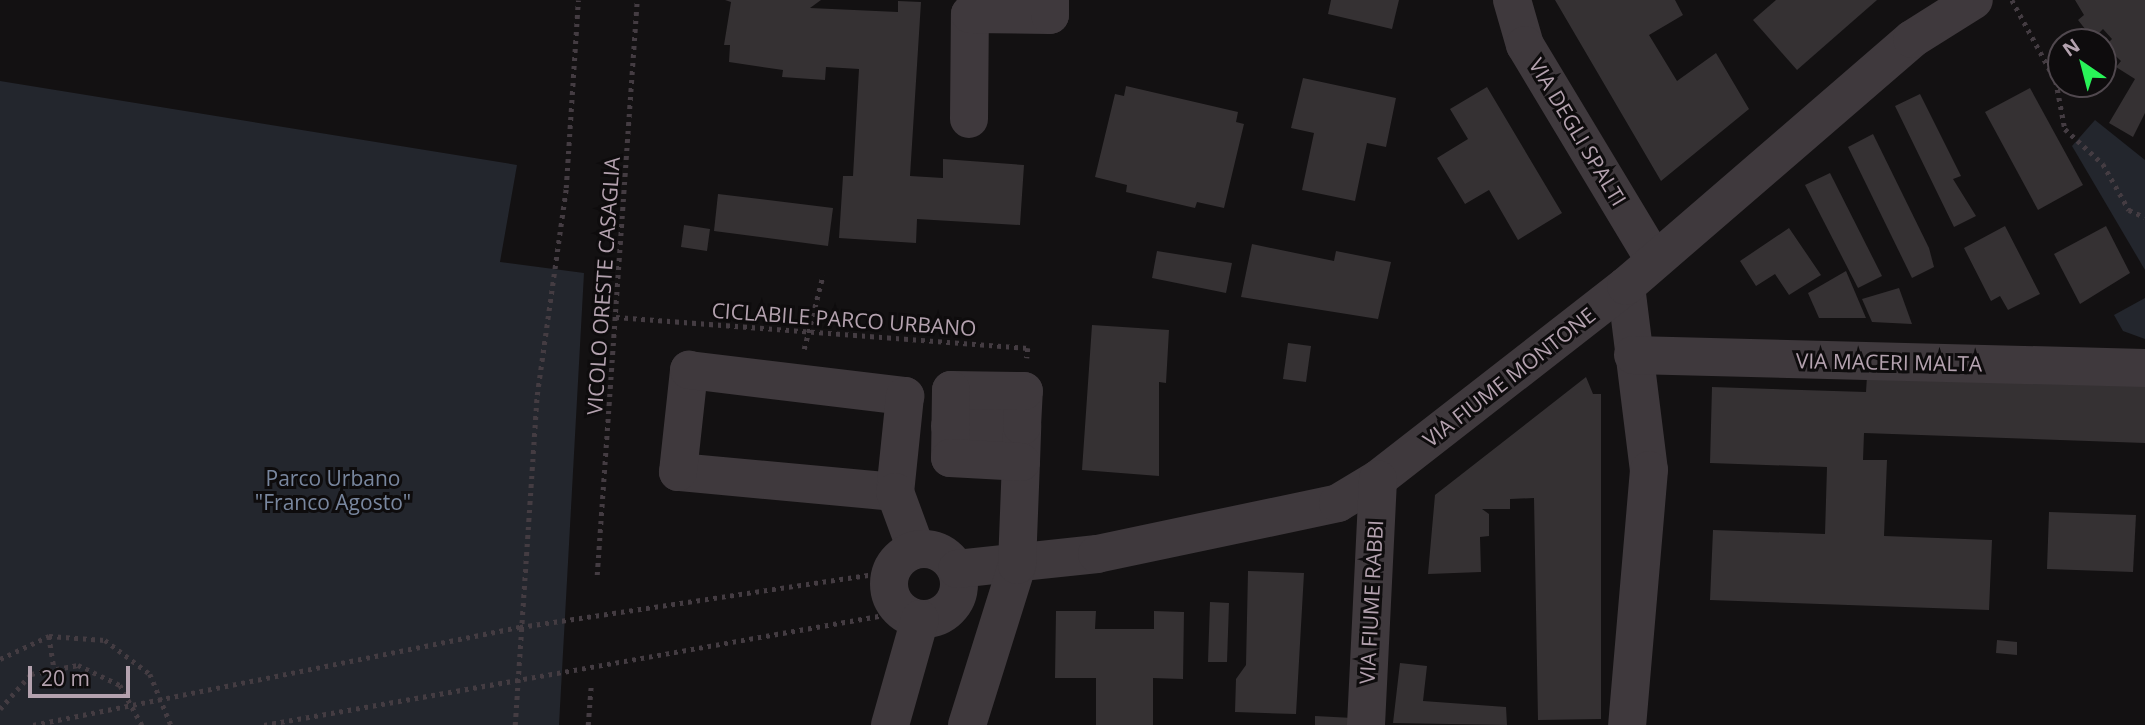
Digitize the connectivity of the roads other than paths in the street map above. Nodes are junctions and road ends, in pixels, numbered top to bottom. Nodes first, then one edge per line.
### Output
1 (1050, 0) edge
2 (1512, 0) edge
3 (1974, 0) edge
4 (970, 7) edge
5 (968, 119) dead end
6 (1654, 260) junction
7 (1626, 286) junction
8 (1633, 355) junction
9 (2145, 368) edge
10 (1022, 426) junction
11 (1378, 479) junction
12 (895, 492) junction
13 (903, 560) junction
14 (1017, 565) junction
15 (957, 569) junction
16 (911, 616) junction
17 (890, 725) edge
18 (967, 725) edge
19 (1366, 725) edge
20 (1627, 725) edge

1 - 4 street
2 - 6 street, VIA DEGLI SPALTI
3 - 6 street, VIA FIUME MONTONE
4 - 5 street
6 - 7 street, VIA FIUME MONTONE
7 - 8 street
7 - 11 street, VIA FIUME MONTONE
8 - 9 street, VIA MACERI MALTA
8 - 20 street
10 - 10 street
10 - 14 street
11 - 14 street, VIA FIUME MONTONE
11 - 19 street, VIA FIUME RABBI
12 - 12 street
12 - 13 street
13 - 15 street
13 - 16 street
14 - 15 street, VIA FIUME MONTONE
14 - 18 street
15 - 16 street
16 - 17 street

